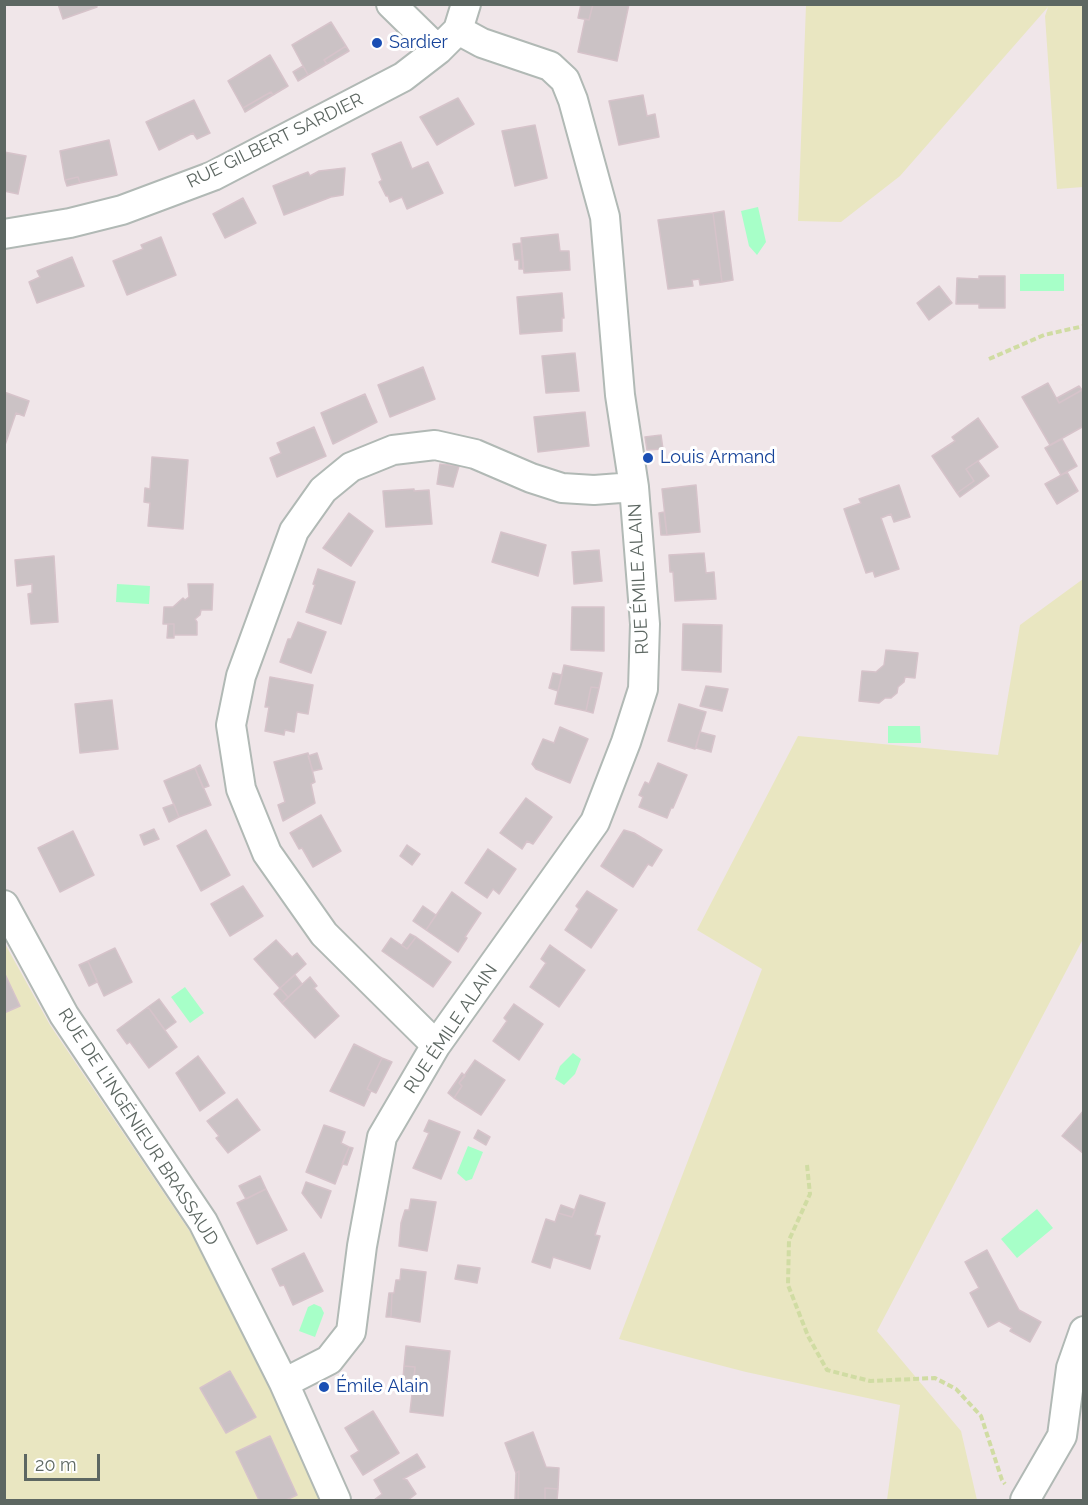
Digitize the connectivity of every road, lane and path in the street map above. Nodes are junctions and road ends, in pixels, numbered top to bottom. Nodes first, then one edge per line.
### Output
1 (390, 4) edge
2 (462, 17) edge
3 (438, 50) junction
4 (4, 234) edge
5 (1083, 326) edge
6 (989, 358) dead end
7 (634, 487) junction
8 (4, 905) edge
9 (436, 1045) junction
10 (807, 1165) dead end
11 (1083, 1331) edge
12 (284, 1383) junction
13 (1017, 1494) edge
14 (336, 1500) edge

1 - 3 street
2 - 3 street, RUE GILBERT SARDIER
2 - 7 street, RUE ÉMILE ALAIN
3 - 4 street, RUE GILBERT SARDIER
5 - 6 path
7 - 9 street, RUE ÉMILE ALAIN
7 - 9 street
8 - 12 street, RUE DE L'INGÉNIEUR BRASSAUD
9 - 12 street, RUE ÉMILE ALAIN
10 - 13 path
11 - 13 street
12 - 14 street, RUE DE L'INGÉNIEUR BRASSAUD

